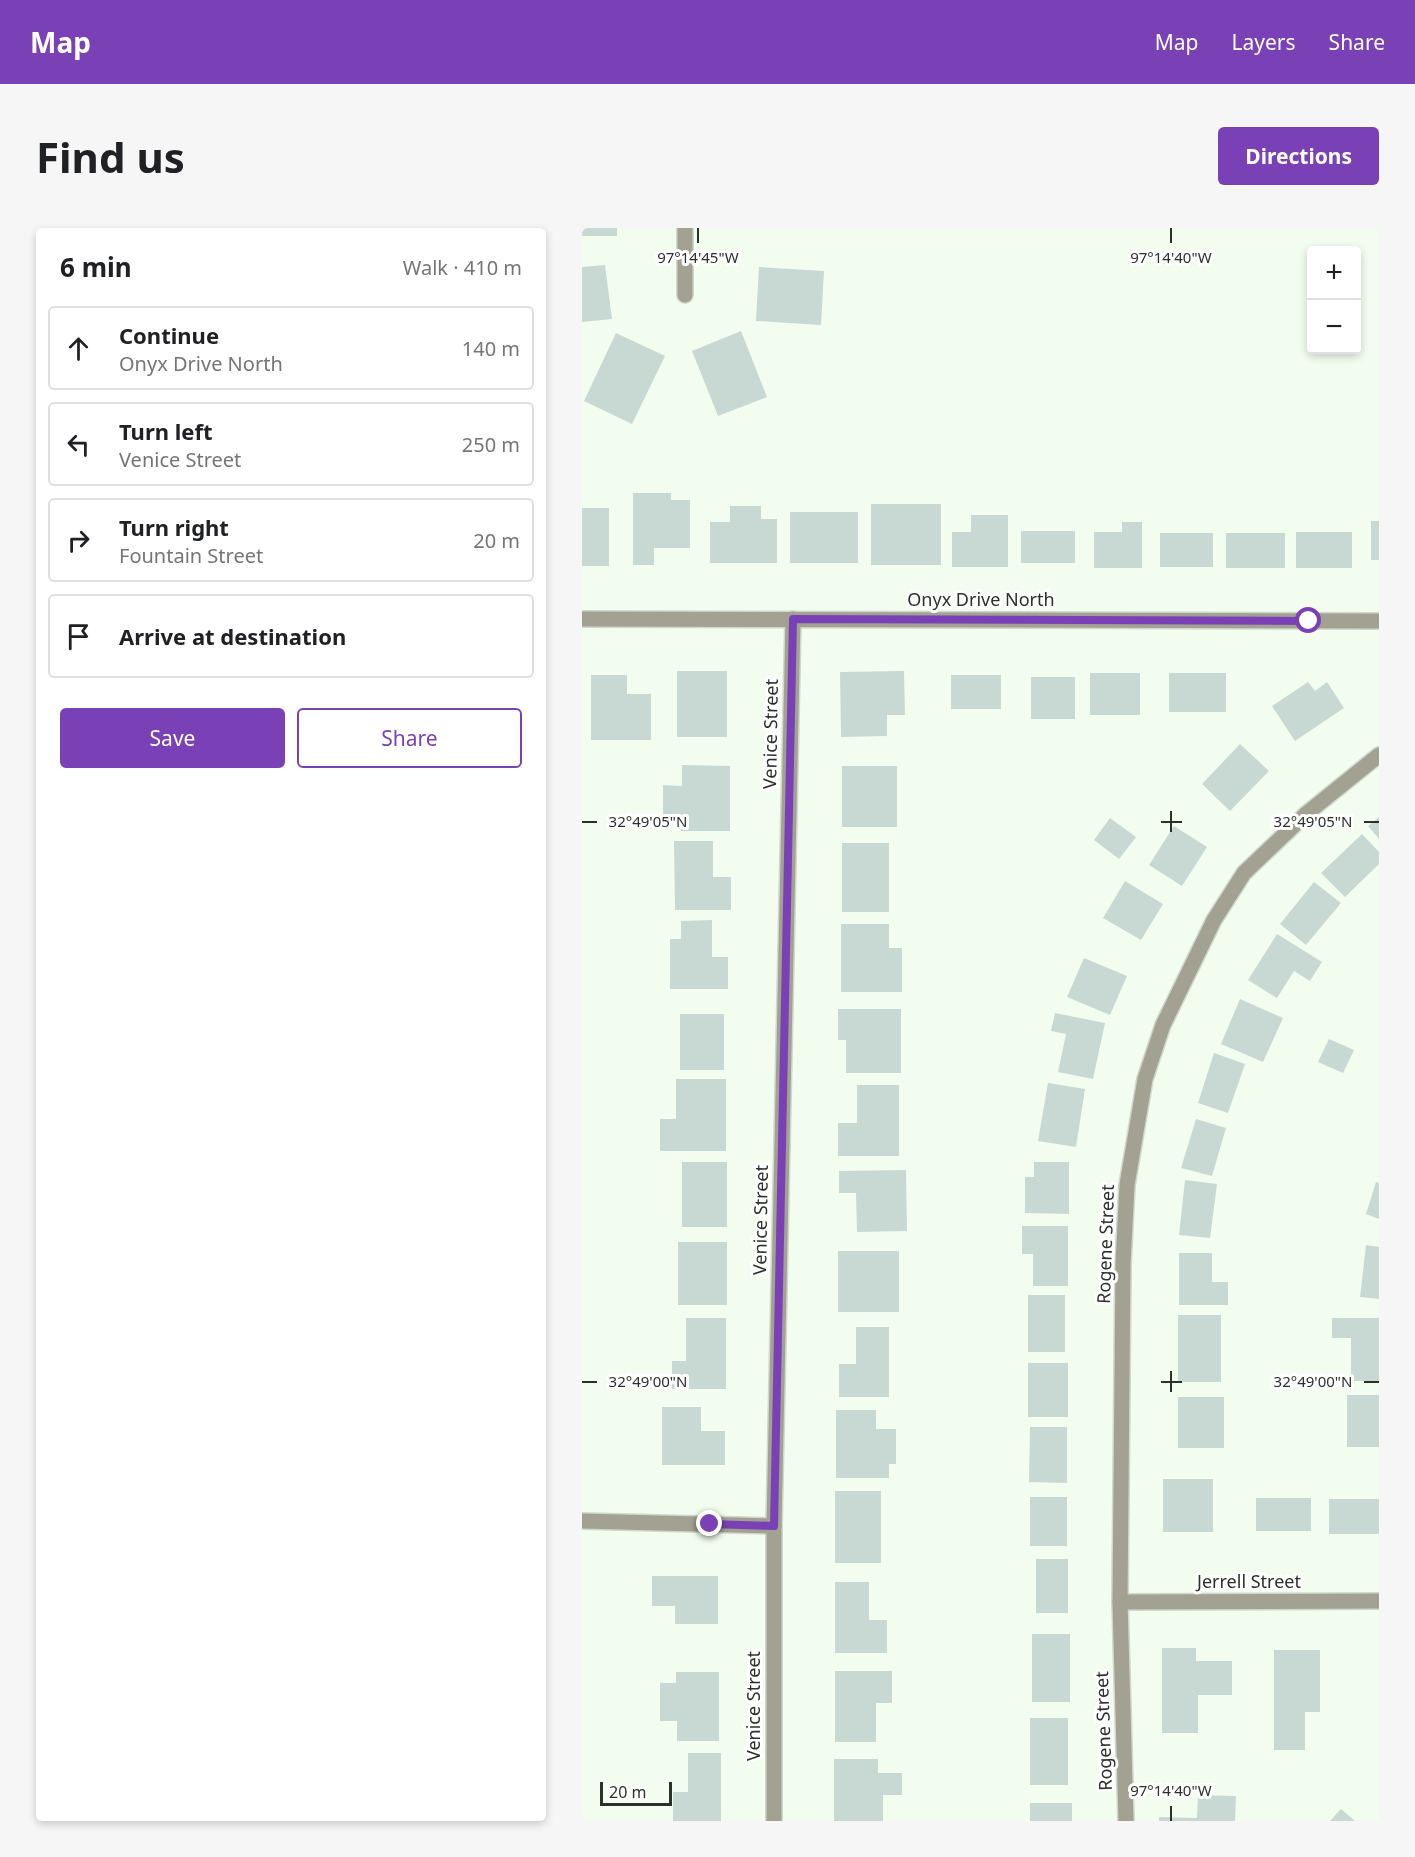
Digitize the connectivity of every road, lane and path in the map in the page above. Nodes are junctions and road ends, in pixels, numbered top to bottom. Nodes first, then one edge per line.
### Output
1 (685, 228) edge
2 (686, 295) dead end
3 (582, 619) edge
4 (793, 619) junction
5 (1379, 621) edge
6 (1379, 755) edge
7 (582, 1521) edge
8 (774, 1526) junction
9 (1379, 1601) edge
10 (1120, 1602) junction
11 (774, 1821) edge
12 (1126, 1821) edge

1 - 2 street
3 - 4 street, Onyx Drive North
4 - 5 street, Onyx Drive North
4 - 8 street, Venice Street
6 - 10 street, Rogene Street
7 - 8 street
8 - 11 street, Venice Street
9 - 10 street, Jerrell Street
10 - 12 street, Rogene Street

